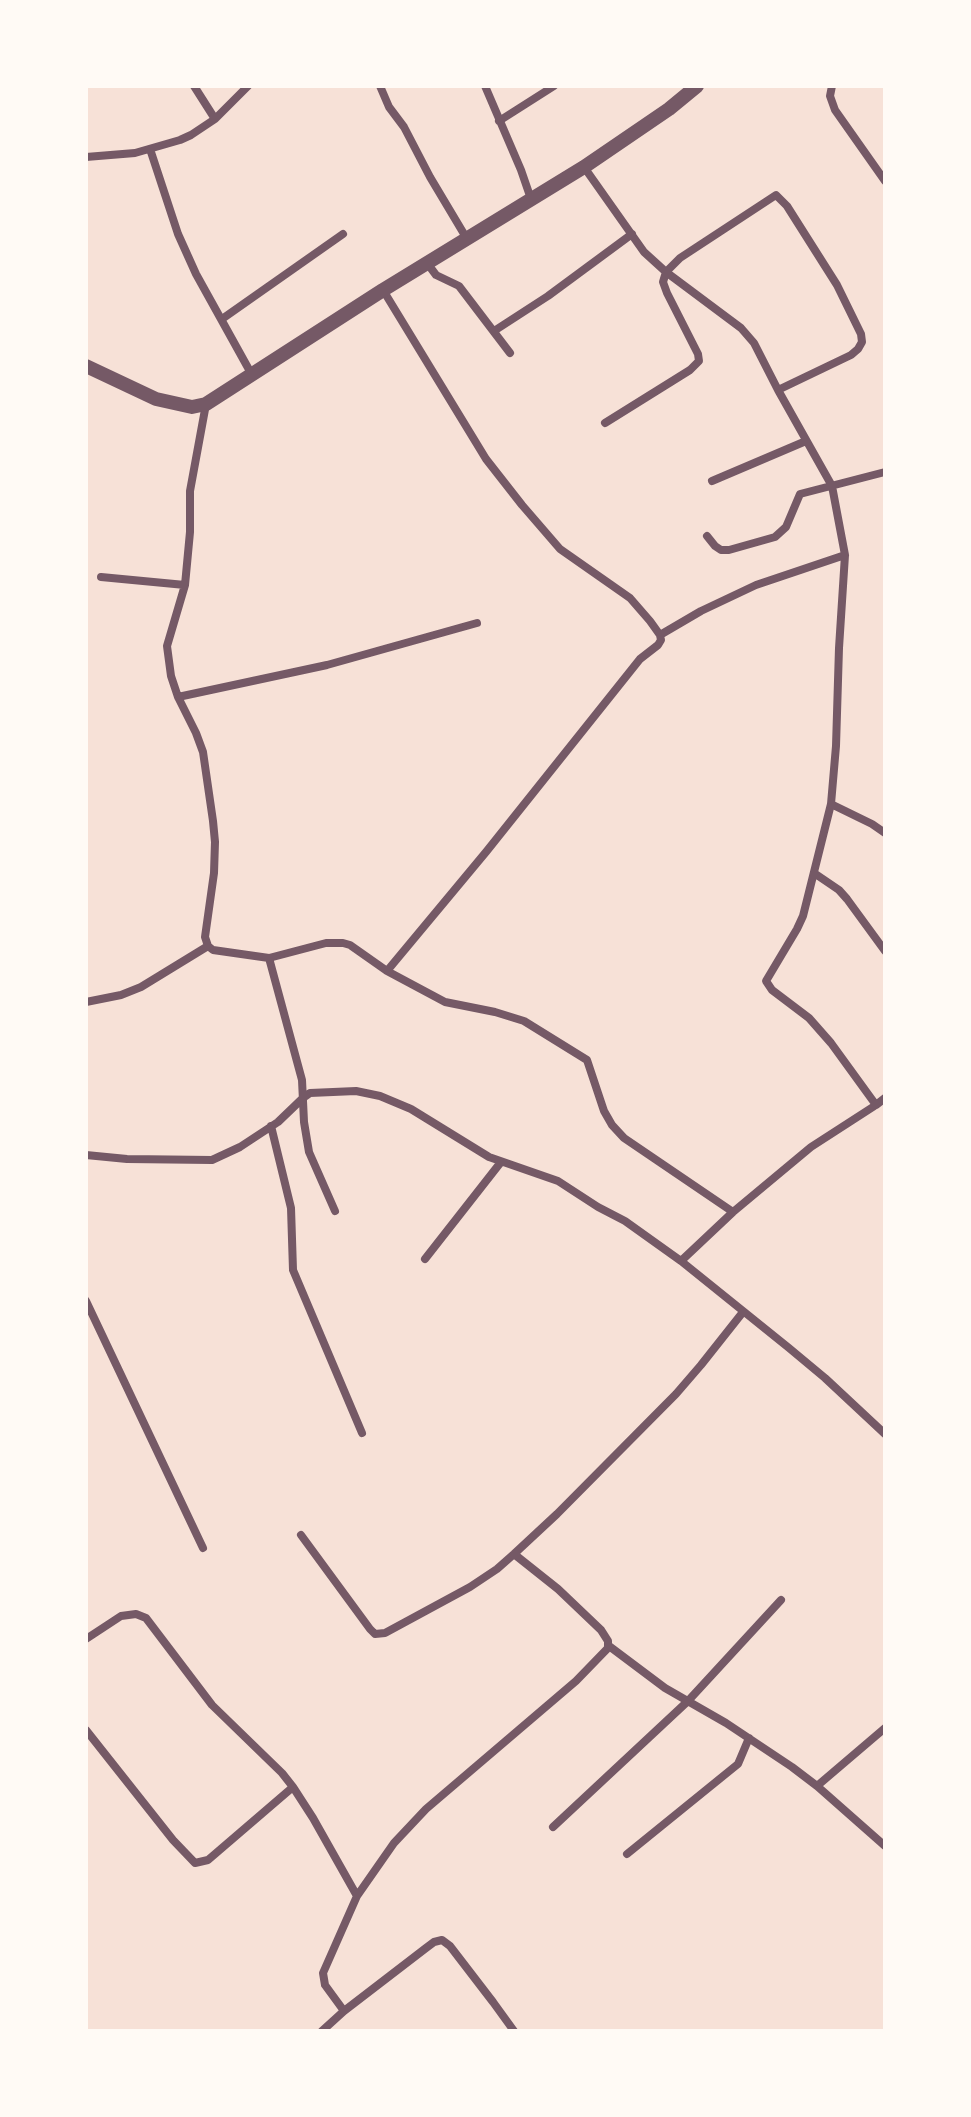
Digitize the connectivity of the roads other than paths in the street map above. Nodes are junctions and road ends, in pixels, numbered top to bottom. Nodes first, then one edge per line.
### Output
1 (194, 86) edge
2 (248, 86) edge
3 (380, 86) edge
4 (485, 86) edge
5 (554, 86) edge
6 (697, 86) edge
7 (832, 86) edge
8 (215, 119) junction
9 (499, 121) junction
10 (150, 149) junction
11 (86, 157) edge
12 (584, 167) junction
13 (885, 181) edge
14 (531, 199) junction
15 (343, 234) dead end
16 (632, 234) junction
17 (467, 239) junction
18 (427, 263) junction
19 (666, 272) junction
20 (383, 290) junction
21 (222, 319) junction
22 (494, 331) junction
23 (510, 353) dead end
24 (86, 366) edge
25 (252, 375) junction
26 (778, 390) junction
27 (206, 404) junction
28 (605, 423) dead end
29 (806, 441) junction
30 (885, 472) edge
31 (712, 481) dead end
32 (832, 486) junction
33 (707, 536) dead end
34 (845, 555) junction
35 (101, 577) dead end
36 (185, 585) junction
37 (477, 623) dead end
38 (660, 635) junction
39 (178, 697) junction
40 (831, 804) junction
41 (885, 833) edge
42 (814, 873) junction
43 (208, 946) junction
44 (885, 951) edge
45 (269, 958) junction
46 (387, 971) junction
47 (86, 1002) edge
48 (303, 1098) junction
49 (885, 1098) edge
50 (876, 1105) junction
51 (271, 1126) junction
52 (86, 1155) edge
53 (501, 1162) junction
54 (335, 1211) dead end
55 (733, 1212) junction
56 (425, 1259) dead end
57 (681, 1261) junction
58 (86, 1301) edge
59 (743, 1312) junction
60 (881, 1424) edge
61 (362, 1433) dead end
62 (885, 1434) edge
63 (301, 1535) dead end
64 (203, 1548) dead end
65 (514, 1554) junction
66 (781, 1600) dead end
67 (86, 1639) edge
68 (609, 1646) junction
69 (688, 1701) junction
70 (885, 1728) edge
71 (86, 1730) edge
72 (749, 1738) junction
73 (817, 1786) junction
74 (293, 1787) junction
75 (553, 1827) dead end
76 (885, 1846) edge
77 (627, 1854) dead end
78 (357, 1896) junction
79 (344, 2011) junction
80 (322, 2031) edge
81 (514, 2031) edge

1 - 8 street
2 - 8 street
3 - 17 street
4 - 9 street
5 - 9 street
6 - 12 street
7 - 13 street
8 - 10 street
9 - 14 street
10 - 11 street
10 - 21 street
12 - 14 street
12 - 16 street
14 - 17 street
15 - 21 street
16 - 19 street
16 - 22 street
17 - 18 street
18 - 20 street
18 - 22 street
19 - 26 street
19 - 26 street
19 - 28 street
20 - 25 street
20 - 38 street
21 - 25 street
22 - 23 street
24 - 27 street
25 - 27 street
26 - 29 street
27 - 36 street
29 - 31 street
29 - 32 street
30 - 32 street
32 - 33 street
32 - 34 street
34 - 38 street
34 - 40 street
35 - 36 street
36 - 39 street
37 - 39 street
38 - 46 street
39 - 43 street
40 - 41 street
40 - 42 street
42 - 44 street
42 - 50 street
43 - 45 street
43 - 47 street
45 - 46 street
45 - 48 street
46 - 55 street
48 - 51 street
48 - 53 street
48 - 54 street
49 - 50 street
50 - 55 street
51 - 52 street
51 - 61 street
53 - 56 street
53 - 57 street
55 - 57 street
57 - 59 street
58 - 64 street
59 - 60 street
59 - 65 street
60 - 62 street
63 - 65 street
65 - 68 street
66 - 69 street
67 - 74 street
68 - 69 street
68 - 78 street
69 - 72 street
69 - 75 street
70 - 73 street
71 - 74 street
72 - 73 street
72 - 77 street
73 - 76 street
74 - 78 street
78 - 79 street
79 - 80 street
79 - 81 street

